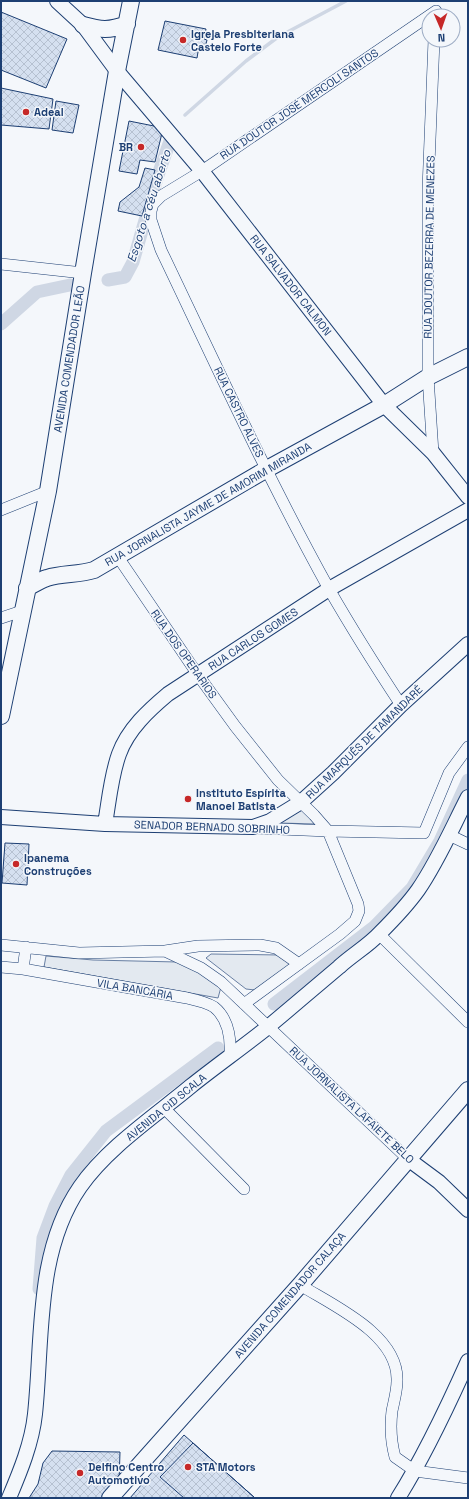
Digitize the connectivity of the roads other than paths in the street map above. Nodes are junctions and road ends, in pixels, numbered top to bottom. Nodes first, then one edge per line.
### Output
1 (57, 1) edge
2 (131, 1) edge
3 (421, 19) edge
4 (127, 24) junction
5 (83, 25) junction
6 (434, 48) edge
7 (117, 71) junction
8 (202, 171) junction
9 (161, 196) joint
10 (1, 264) edge
11 (83, 273) junction
12 (468, 357) edge
13 (428, 377) junction
14 (384, 405) junction
15 (432, 453) junction
16 (267, 469) junction
17 (48, 491) junction
18 (468, 497) edge
19 (1, 510) edge
20 (468, 510) edge
21 (118, 557) junction
22 (27, 588) junction
23 (329, 589) junction
24 (22, 611) junction
25 (1, 618) edge
26 (468, 644) edge
27 (198, 675) junction
28 (401, 705) junction
29 (1, 716) edge
30 (468, 747) edge
31 (468, 797) edge
32 (301, 802) junction
33 (1, 817) edge
34 (105, 824) junction
35 (253, 828) junction
36 (328, 831) junction
37 (449, 835) junction
38 (468, 844) edge
39 (379, 934) junction
40 (1, 945) edge
41 (26, 947) junction
42 (166, 951) junction
43 (299, 964) junction
44 (1, 967) edge
45 (23, 969) junction
46 (244, 1004) junction
47 (468, 1022) edge
48 (268, 1027) junction
49 (230, 1056) junction
50 (468, 1090) edge
51 (164, 1108) junction
52 (413, 1153) junction
53 (244, 1189) dead end
54 (468, 1210) edge
55 (300, 1285) junction
56 (468, 1361) edge
57 (415, 1471) junction
58 (468, 1478) edge
59 (9, 1498) edge
60 (110, 1498) edge
61 (398, 1498) edge

1 - 5 street, RUA SALVADOR CALMON
2 - 4 main road, AVENIDA COMENDADOR LEÃO
3 - 8 street, RUA DOUTOR JOSÉ MERCOLI SANTOS
4 - 5 main road
4 - 7 main road, AVENIDA COMENDADOR LEÃO
5 - 7 street, RUA SALVADOR CALMON
6 - 13 street, RUA DOUTOR BEZERRA DE MENEZES
7 - 8 street, RUA SALVADOR CALMON
7 - 11 main road, AVENIDA COMENDADOR LEÃO
8 - 9 street, RUA DOUTOR JOSÉ MERCOLI SANTOS
8 - 14 street, RUA SALVADOR CALMON
9 - 16 street, RUA CASTRO ALVES
10 - 11 street
11 - 17 main road, AVENIDA COMENDADOR LEÃO
12 - 13 main road, RUA JORNALISTA JAYME DE AMORIM MIRANDA
13 - 14 main road, RUA JORNALISTA JAYME DE AMORIM MIRANDA
13 - 15 street, RUA DOUTOR BEZERRA DE MENEZES
14 - 15 street, RUA SALVADOR CALMON
14 - 16 main road, RUA JORNALISTA JAYME DE AMORIM MIRANDA
15 - 18 street, RUA SALVADOR CALMON
16 - 21 main road, RUA JORNALISTA JAYME DE AMORIM MIRANDA
16 - 23 street, RUA CASTRO ALVES
17 - 19 street
17 - 22 main road, AVENIDA COMENDADOR LEÃO
20 - 23 street, RUA CARLOS GOMES
21 - 22 main road, RUA JORNALISTA JAYME DE AMORIM MIRANDA
21 - 27 street, RUA DOS OPERARIOS
22 - 24 main road, AVENIDA COMENDADOR LEÃO
23 - 27 street, RUA CARLOS GOMES
23 - 28 street, RUA CASTRO ALVES
24 - 25 street
24 - 29 main road, AVENIDA COMENDADOR LEÃO
26 - 28 street, RUA MARQUÊS DE TAMANDARÉ
27 - 32 street, RUA DOS OPERARIOS
27 - 34 street, RUA CARLOS GOMES
28 - 32 street, RUA MARQUÊS DE TAMANDARÉ
30 - 36 street, SENADOR BERNADO SOBRINHO
31 - 37 street, AVENIDA CID SCALA
32 - 35 street, RUA MARQUÊS DE TAMANDARÉ
32 - 36 street, RUA DOS OPERARIOS
33 - 34 street, SENADOR BERNADO SOBRINHO
34 - 35 street, SENADOR BERNADO SOBRINHO
35 - 36 street, SENADOR BERNADO SOBRINHO
36 - 43 street
37 - 38 street
37 - 39 street, AVENIDA CID SCALA
39 - 47 street
39 - 48 street, AVENIDA CID SCALA
40 - 41 street
41 - 42 street
41 - 45 street
42 - 43 street
42 - 46 street, RUA JORNALISTA LAFAIETE BELO
43 - 46 street
44 - 45 street, VILA BANCÁRIA
45 - 49 street, VILA BANCÁRIA
46 - 48 street, RUA JORNALISTA LAFAIETE BELO
48 - 49 street, AVENIDA CID SCALA
48 - 52 street, RUA JORNALISTA LAFAIETE BELO
49 - 51 street, AVENIDA CID SCALA
50 - 52 main road, AVENIDA COMENDADOR CALAÇA
51 - 53 street
51 - 59 street, AVENIDA CID SCALA
52 - 54 street, RUA JORNALISTA LAFAIETE BELO
52 - 55 main road, AVENIDA COMENDADOR CALAÇA
55 - 57 street
55 - 60 main road, AVENIDA COMENDADOR CALAÇA
56 - 57 street
57 - 58 street
57 - 61 street

